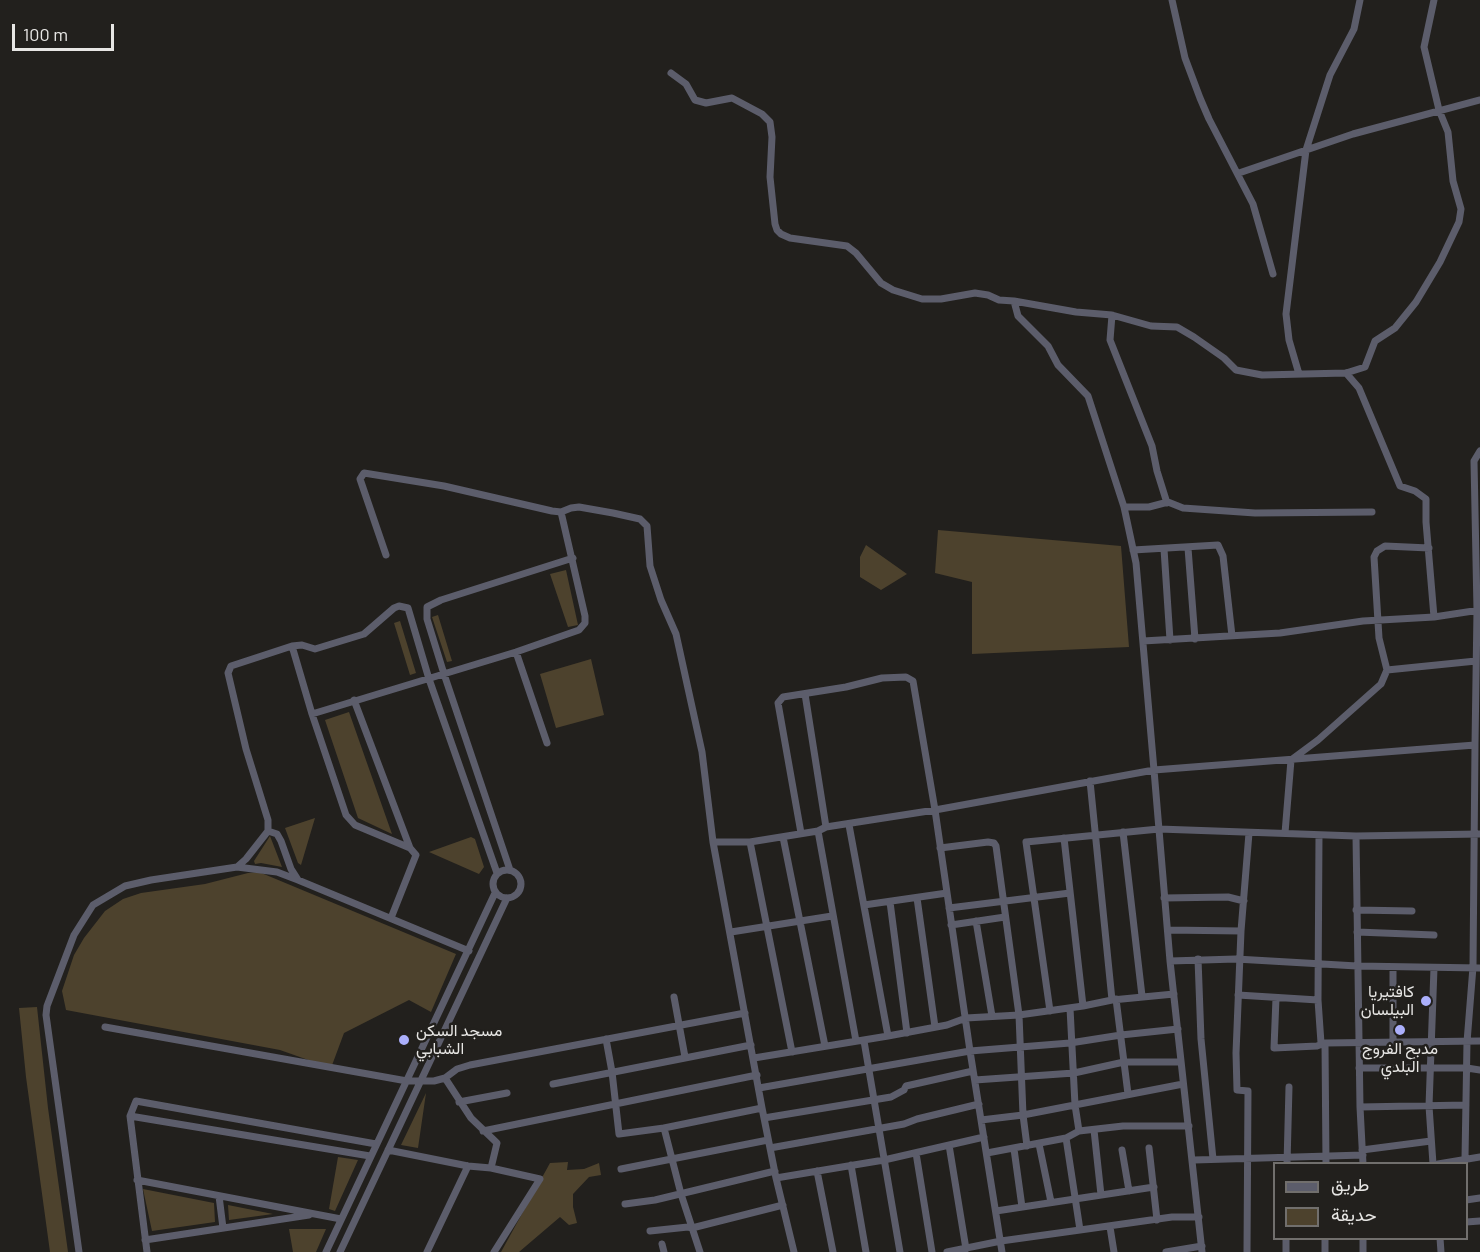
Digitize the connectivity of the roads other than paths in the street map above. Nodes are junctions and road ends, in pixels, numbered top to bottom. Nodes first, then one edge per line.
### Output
1 (1172, 0) edge
2 (1360, 0) edge
3 (1434, 0) edge
4 (672, 73) dead end
5 (1480, 100) edge
6 (1439, 110) junction
7 (1306, 150) junction
8 (1239, 173) junction
9 (1273, 274) dead end
10 (1014, 301) junction
11 (1112, 315) junction
12 (1346, 373) junction
13 (1299, 374) junction
14 (1480, 451) edge
15 (1167, 503) junction
16 (1124, 507) junction
17 (561, 512) junction
18 (1372, 512) dead end
19 (1188, 548) junction
20 (1429, 548) junction
21 (1164, 549) junction
22 (1133, 550) junction
23 (386, 555) dead end
24 (573, 558) junction
25 (1478, 610) edge
26 (1434, 617) junction
27 (1378, 620) junction
28 (1232, 636) junction
29 (1196, 639) junction
30 (1170, 640) junction
31 (1143, 642) junction
32 (292, 646) junction
33 (516, 652) junction
34 (1476, 661) junction
35 (1387, 670) junction
36 (444, 674) junction
37 (429, 679) junction
38 (805, 694) junction
39 (354, 700) junction
40 (312, 714) junction
41 (547, 743) dead end
42 (1475, 745) junction
43 (1291, 760) junction
44 (1154, 770) junction
45 (1090, 781) junction
46 (935, 810) junction
47 (849, 825) junction
48 (826, 827) junction
49 (1160, 829) junction
50 (268, 831) junction
51 (818, 831) junction
52 (1124, 832) junction
53 (1249, 832) junction
54 (801, 833) junction
55 (1286, 833) junction
56 (1477, 834) edge
57 (1094, 835) junction
58 (1319, 835) junction
59 (1356, 836) junction
60 (783, 837) junction
61 (1064, 838) junction
62 (713, 842) junction
63 (750, 842) junction
64 (410, 848) junction
65 (940, 848) junction
66 (237, 867) junction
67 (510, 870) junction
68 (497, 873) junction
69 (298, 880) junction
70 (495, 893) junction
71 (1070, 893) junction
72 (946, 894) junction
73 (507, 898) junction
74 (917, 898) junction
75 (1033, 898) junction
76 (1164, 898) junction
77 (1244, 901) junction
78 (890, 902) junction
79 (1003, 902) junction
80 (864, 905) junction
81 (949, 908) junction
82 (1356, 910) junction
83 (1412, 911) dead end
84 (832, 916) junction
85 (1005, 917) junction
86 (391, 918) junction
87 (799, 921) junction
88 (976, 921) junction
89 (951, 925) junction
90 (768, 926) junction
91 (1168, 930) junction
92 (1241, 931) junction
93 (731, 932) junction
94 (1357, 932) junction
95 (1434, 934) dead end
96 (469, 951) junction
97 (1198, 959) junction
98 (1240, 960) junction
99 (1170, 961) junction
100 (1318, 964) junction
101 (1357, 966) junction
102 (1393, 967) junction
103 (1434, 968) junction
104 (1476, 968) edge
105 (1174, 994) junction
106 (1142, 996) junction
107 (1238, 996) junction
108 (674, 997) dead end
109 (1276, 998) junction
110 (1114, 1000) junction
111 (1318, 1000) junction
112 (1083, 1006) junction
113 (1070, 1008) junction
114 (1050, 1011) junction
115 (745, 1013) junction
116 (1019, 1015) junction
117 (992, 1017) junction
118 (966, 1018) junction
119 (680, 1025) junction
120 (105, 1027) dead end
121 (935, 1027) junction
122 (1178, 1029) junction
123 (907, 1033) junction
124 (1120, 1035) junction
125 (888, 1036) junction
126 (606, 1039) junction
127 (860, 1041) junction
128 (1480, 1041) edge
129 (1358, 1042) junction
130 (1393, 1042) junction
131 (1431, 1042) junction
132 (1467, 1042) junction
133 (1070, 1043) junction
134 (1323, 1043) junction
135 (752, 1045) junction
136 (825, 1046) junction
137 (1020, 1048) junction
138 (970, 1051) junction
139 (792, 1052) junction
140 (686, 1057) junction
141 (754, 1058) junction
142 (1124, 1062) junction
143 (1181, 1062) junction
144 (1430, 1067) junction
145 (1359, 1068) junction
146 (1467, 1068) junction
147 (868, 1069) junction
148 (1480, 1070) edge
149 (973, 1071) junction
150 (612, 1072) junction
151 (1074, 1073) junction
152 (757, 1075) junction
153 (446, 1078) junction
154 (1021, 1078) junction
155 (975, 1080) junction
156 (407, 1082) junction
157 (420, 1082) junction
158 (554, 1084) dead end
159 (1183, 1084) junction
160 (1289, 1087) dead end
161 (759, 1088) junction
162 (507, 1093) dead end
163 (1128, 1094) junction
164 (873, 1100) junction
165 (459, 1102) junction
166 (616, 1103) junction
167 (979, 1104) junction
168 (1075, 1105) junction
169 (1466, 1105) junction
170 (1429, 1106) junction
171 (1360, 1107) junction
172 (762, 1108) junction
173 (1023, 1115) junction
174 (130, 1116) junction
175 (764, 1118) junction
176 (981, 1120) junction
177 (1189, 1126) junction
178 (664, 1128) junction
179 (879, 1130) junction
180 (1094, 1130) junction
181 (483, 1131) junction
182 (1079, 1131) junction
183 (984, 1137) junction
184 (1066, 1138) junction
185 (1431, 1141) junction
186 (376, 1144) junction
187 (769, 1144) junction
188 (1039, 1144) junction
189 (949, 1145) junction
190 (1027, 1146) junction
191 (1149, 1148) dead end
192 (1014, 1149) junction
193 (388, 1150) junction
194 (1122, 1150) dead end
195 (1362, 1152) junction
196 (916, 1153) junction
197 (987, 1153) junction
198 (1480, 1156) edge
199 (1466, 1158) junction
200 (368, 1159) junction
201 (1248, 1159) junction
202 (671, 1160) junction
203 (884, 1160) junction
204 (1194, 1160) junction
205 (1213, 1160) junction
206 (1326, 1160) edge
207 (1287, 1161) edge
208 (1363, 1162) edge
209 (1433, 1162) edge
210 (1447, 1162) edge
211 (851, 1165) junction
212 (468, 1166) junction
213 (380, 1168) junction
214 (491, 1168) junction
215 (621, 1169) dead end
216 (817, 1171) junction
217 (775, 1175) junction
218 (137, 1180) junction
219 (1154, 1187) junction
220 (1129, 1191) junction
221 (681, 1194) junction
222 (1101, 1195) junction
223 (219, 1196) junction
224 (1075, 1199) junction
225 (1051, 1202) junction
226 (625, 1204) dead end
227 (783, 1205) junction
228 (1022, 1207) junction
229 (996, 1211) junction
230 (314, 1214) junction
231 (1199, 1217) junction
232 (341, 1219) junction
233 (1157, 1220) junction
234 (1110, 1227) junction
235 (223, 1228) junction
236 (692, 1228) junction
237 (1080, 1230) junction
238 (650, 1231) dead end
239 (145, 1240) junction
240 (1001, 1241) junction
241 (662, 1244) dead end
242 (1202, 1249) edge
243 (963, 1250) edge
244 (79, 1252) edge
245 (147, 1252) edge
246 (326, 1252) edge
247 (340, 1252) edge
248 (427, 1252) edge
249 (494, 1252) edge
250 (664, 1252) edge
251 (700, 1252) edge
252 (794, 1252) edge
253 (832, 1252) edge
254 (866, 1252) edge
255 (900, 1252) edge
256 (932, 1252) edge
257 (947, 1252) edge
258 (1002, 1252) edge
259 (1114, 1252) edge
260 (1166, 1252) edge
261 (1247, 1252) edge

1 - 8 street
2 - 7 street
3 - 6 street
4 - 10 street
5 - 6 street
6 - 7 street
6 - 12 street
7 - 8 street
7 - 13 street
8 - 9 street
10 - 11 street
10 - 16 street
11 - 13 street
11 - 15 street
12 - 13 street
12 - 20 street
14 - 25 street
15 - 16 street
15 - 18 street
16 - 22 street
17 - 23 street
17 - 24 street
17 - 62 street
19 - 21 street
19 - 28 street
19 - 29 street
20 - 26 street
20 - 27 street
21 - 22 street
21 - 30 street
22 - 31 street
24 - 33 street
24 - 36 street
25 - 26 street
25 - 34 street
26 - 27 street
27 - 28 street
27 - 35 street
28 - 29 street
29 - 30 street
30 - 31 street
31 - 44 street
32 - 37 street
32 - 40 street
32 - 50 street
33 - 36 street
33 - 41 street
34 - 35 street
34 - 42 street
35 - 43 street
36 - 37 street
36 - 67 street
37 - 39 street
37 - 68 street
38 - 46 street
38 - 48 street
38 - 54 street
39 - 40 street
39 - 64 street
40 - 64 street
42 - 43 street
42 - 56 street
43 - 44 street
43 - 55 street
44 - 45 street
44 - 49 street
45 - 46 street
45 - 57 street
46 - 47 street
46 - 65 street
47 - 48 street
47 - 80 street
48 - 51 street
49 - 52 street
49 - 53 street
49 - 76 street
50 - 66 street
50 - 69 street
51 - 54 street
51 - 84 street
52 - 57 street
52 - 106 street
53 - 55 street
53 - 77 street
54 - 60 street
55 - 58 street
56 - 59 street
56 - 104 street
57 - 61 street
57 - 110 street
58 - 59 street
58 - 100 street
59 - 82 street
60 - 63 street
60 - 87 street
61 - 71 street
61 - 75 street
62 - 63 street
62 - 93 street
63 - 90 street
64 - 86 street
65 - 72 street
65 - 79 street
66 - 69 street
66 - 244 street
67 - 68 street
67 - 73 street
68 - 70 street
69 - 86 street
70 - 73 street
70 - 96 street
71 - 75 street
71 - 112 street
72 - 74 street
72 - 81 street
73 - 157 street
74 - 78 street
74 - 121 street
75 - 79 street
75 - 114 street
76 - 77 street
76 - 91 street
77 - 92 street
78 - 80 street
78 - 123 street
79 - 81 street
79 - 85 street
80 - 125 street
81 - 89 street
82 - 83 street
82 - 94 street
84 - 87 street
84 - 127 street
85 - 88 street
85 - 116 street
86 - 96 street
87 - 90 street
87 - 136 street
88 - 89 street
88 - 117 street
89 - 118 street
90 - 93 street
90 - 139 street
91 - 92 street
91 - 99 street
92 - 98 street
93 - 115 street
94 - 95 street
94 - 101 street
96 - 156 street
97 - 98 street
97 - 99 street
97 - 205 street
98 - 100 street
98 - 107 street
99 - 105 street
100 - 101 street
100 - 111 street
101 - 102 street
101 - 129 street
102 - 103 street
102 - 130 street
103 - 104 street
103 - 131 street
104 - 132 street
105 - 106 street
105 - 122 street
106 - 110 street
107 - 109 street
107 - 201 street
108 - 119 street
109 - 111 street
109 - 134 street
110 - 112 street
110 - 124 street
111 - 134 street
112 - 113 street
113 - 114 street
113 - 133 street
114 - 116 street
115 - 119 street
115 - 135 street
116 - 117 street
116 - 137 street
117 - 118 street
118 - 121 street
118 - 138 street
119 - 126 street
119 - 140 street
120 - 156 street
121 - 123 street
122 - 124 street
122 - 143 street
123 - 125 street
124 - 133 street
124 - 142 street
125 - 127 street
126 - 150 street
126 - 153 street
127 - 136 street
127 - 147 street
128 - 132 street
129 - 130 street
129 - 134 street
129 - 145 street
130 - 131 street
131 - 132 street
131 - 144 street
132 - 146 street
133 - 137 street
133 - 151 street
134 - 206 street
135 - 140 street
135 - 141 street
136 - 139 street
137 - 138 street
137 - 154 street
138 - 147 street
138 - 149 street
139 - 141 street
140 - 150 street
141 - 152 street
142 - 143 street
142 - 151 street
142 - 163 street
143 - 159 street
144 - 145 street
144 - 146 street
144 - 170 street
145 - 171 street
146 - 148 street
146 - 169 street
147 - 161 street
147 - 164 street
149 - 155 street
149 - 164 street
150 - 158 street
150 - 166 street
151 - 154 street
151 - 168 street
152 - 161 street
152 - 166 street
153 - 157 street
153 - 165 street
154 - 155 street
154 - 173 street
155 - 167 street
156 - 157 street
156 - 186 street
157 - 193 street
159 - 163 street
159 - 177 street
160 - 207 street
161 - 172 street
162 - 165 street
163 - 168 street
164 - 175 street
164 - 179 street
165 - 181 street
166 - 178 street
166 - 181 street
167 - 176 street
167 - 179 street
168 - 173 street
168 - 182 street
169 - 170 street
169 - 199 street
170 - 171 street
170 - 185 street
171 - 195 street
172 - 175 street
172 - 178 street
173 - 176 street
173 - 190 street
174 - 186 street
174 - 200 street
174 - 218 street
175 - 187 street
176 - 183 street
177 - 180 street
177 - 204 street
178 - 202 street
179 - 187 street
179 - 203 street
180 - 182 street
180 - 222 street
181 - 214 street
182 - 184 street
183 - 189 street
183 - 197 street
184 - 188 street
184 - 224 street
185 - 195 street
185 - 209 street
186 - 200 street
187 - 202 street
187 - 217 street
188 - 190 street
188 - 225 street
189 - 196 street
189 - 243 street
190 - 192 street
191 - 219 street
192 - 197 street
192 - 228 street
193 - 212 street
193 - 213 street
194 - 220 street
195 - 206 street
195 - 208 street
196 - 203 street
196 - 256 street
197 - 229 street
198 - 199 street
199 - 210 street
200 - 213 street
200 - 232 street
201 - 205 street
201 - 207 street
201 - 261 street
202 - 215 street
202 - 221 street
203 - 211 street
203 - 255 street
204 - 205 street
204 - 231 street
206 - 207 street
211 - 216 street
211 - 254 street
212 - 214 street
212 - 248 street
213 - 247 street
214 - 249 street
216 - 217 street
216 - 253 street
217 - 221 street
217 - 227 street
218 - 223 street
218 - 239 street
219 - 220 street
219 - 233 street
220 - 222 street
221 - 226 street
221 - 236 street
222 - 224 street
223 - 230 street
223 - 235 street
224 - 225 street
224 - 237 street
225 - 228 street
227 - 236 street
227 - 252 street
228 - 229 street
229 - 240 street
230 - 232 street
230 - 235 street
231 - 233 street
231 - 242 street
232 - 246 street
233 - 234 street
234 - 237 street
234 - 259 street
235 - 239 street
236 - 238 street
236 - 251 street
237 - 240 street
239 - 245 street
240 - 243 street
240 - 258 street
241 - 250 street
242 - 260 street
243 - 257 street

